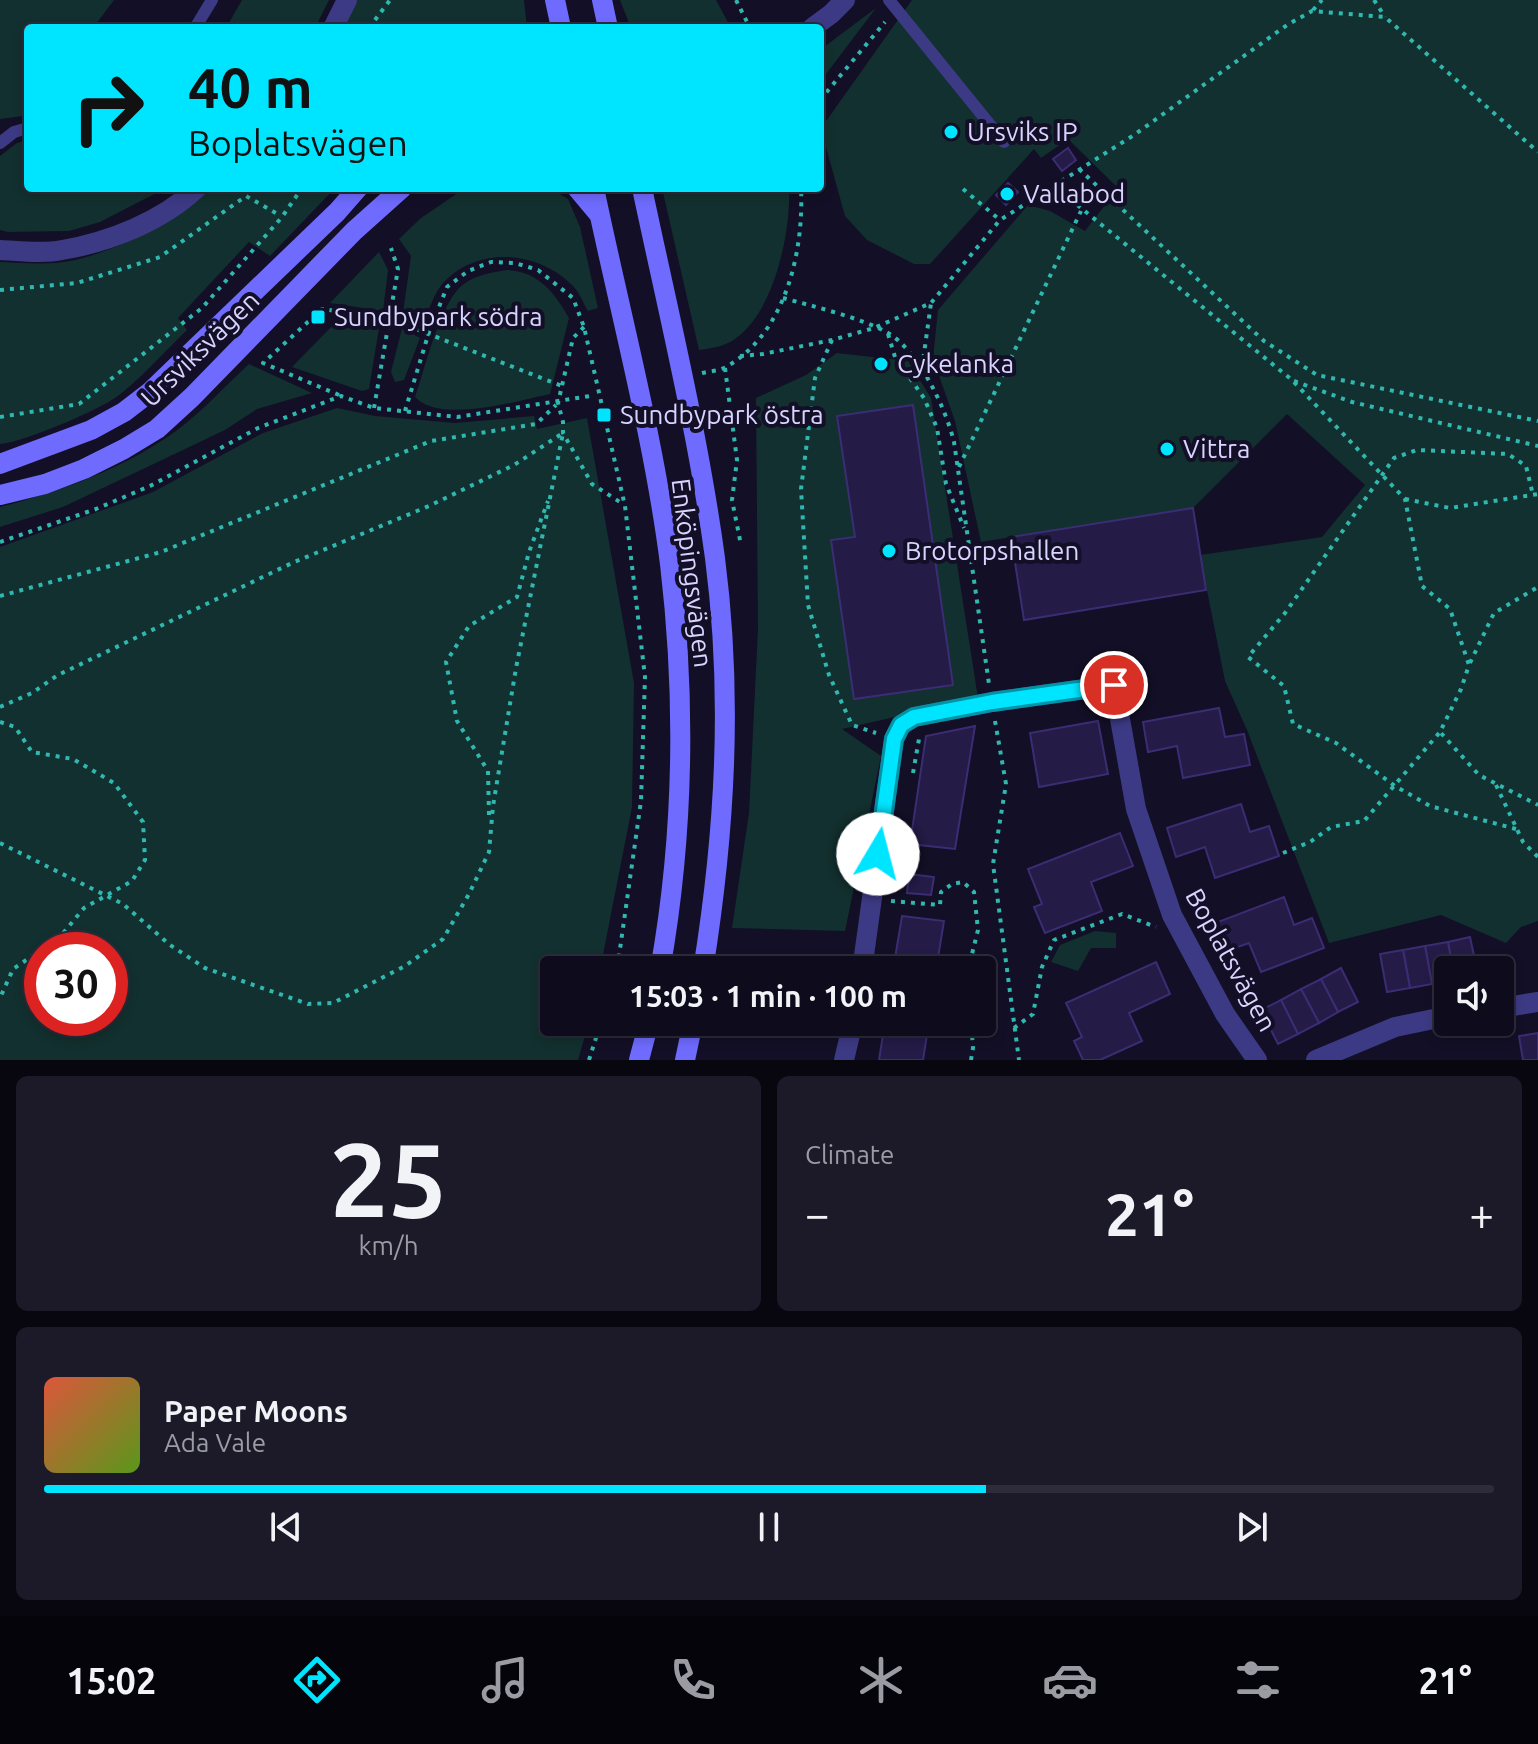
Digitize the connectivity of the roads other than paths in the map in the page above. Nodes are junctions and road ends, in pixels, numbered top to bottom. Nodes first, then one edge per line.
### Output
1 (212, 0) edge
2 (347, 0) edge
3 (552, 0) edge
4 (602, 0) edge
5 (845, 0) edge
6 (892, 4) edge
7 (197, 24) edge
8 (335, 24) edge
9 (547, 24) edge
10 (560, 24) edge
11 (607, 24) edge
12 (817, 24) edge
13 (24, 129) edge
14 (1004, 142) dead end
15 (0, 143) edge
16 (191, 192) edge
17 (354, 192) edge
18 (398, 192) edge
19 (580, 192) edge
20 (595, 192) edge
21 (643, 192) edge
22 (600, 216) junction
23 (0, 250) edge
24 (0, 464) edge
25 (0, 495) edge
26 (662, 956) edge
27 (705, 956) edge
28 (864, 956) edge
29 (1538, 1002) edge
30 (1514, 1006) edge
31 (1434, 1019) edge
32 (645, 1036) edge
33 (690, 1036) edge
34 (850, 1036) edge
35 (639, 1060) edge
36 (685, 1060) edge
37 (844, 1060) edge
38 (1257, 1060) edge
39 (1316, 1060) edge

1 - 7 lane
2 - 8 street
3 - 9 main road
3 - 10 main road
4 - 11 main road
5 - 12 street
6 - 14 lane
13 - 15 lane
16 - 23 street
17 - 24 main road, Ursviksvägen
18 - 25 main road, Ursviksvägen
19 - 22 main road
20 - 22 main road, Enköpingsvägen
21 - 27 main road, Enköpingsvägen
22 - 26 main road, Enköpingsvägen
28 - 38 street, Boplatsvägen
29 - 30 street
31 - 39 street
32 - 35 main road
33 - 36 main road
34 - 37 street

